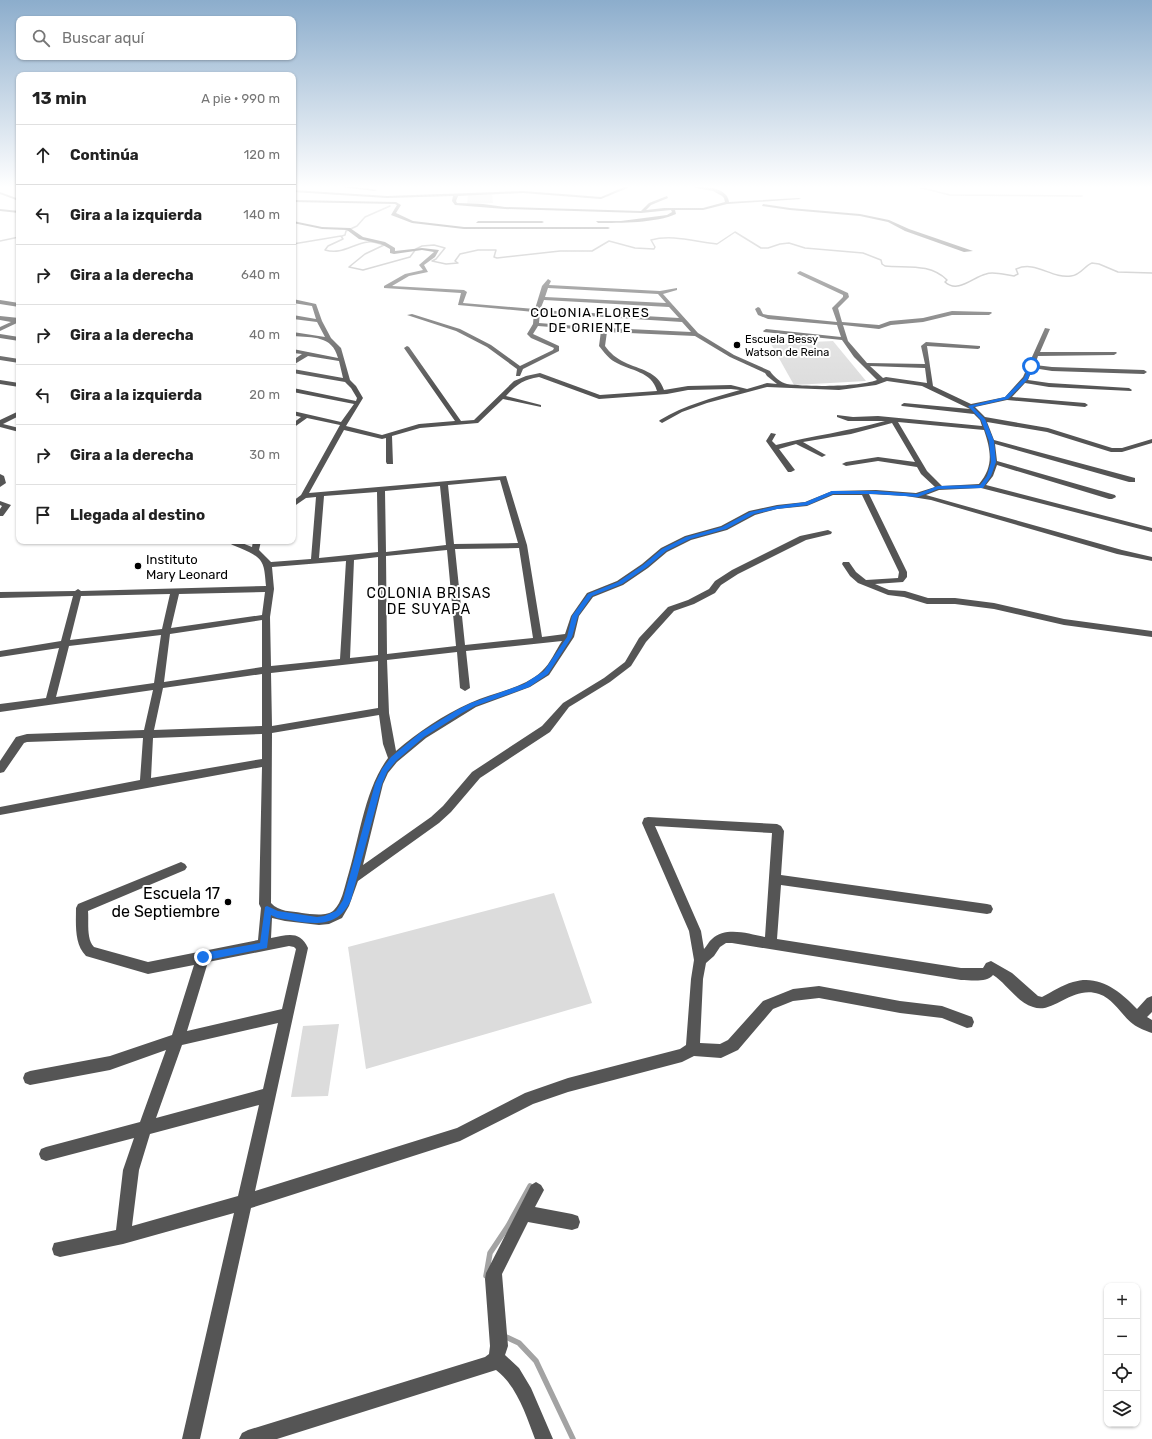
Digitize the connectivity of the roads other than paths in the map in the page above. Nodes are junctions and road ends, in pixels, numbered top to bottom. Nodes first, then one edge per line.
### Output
1 (434, 254) edge
2 (800, 273) dead end
3 (675, 289) dead end
4 (660, 293) junction
5 (541, 298) junction
6 (0, 302) edge
7 (296, 302) edge
8 (16, 305) edge
9 (670, 305) junction
10 (758, 309) dead end
11 (538, 311) junction
12 (988, 313) dead end
13 (410, 315) dead end
14 (606, 316) junction
15 (296, 317) edge
16 (0, 318) edge
17 (319, 320) junction
18 (685, 320) junction
19 (16, 321) edge
20 (16, 322) edge
21 (536, 324) junction
22 (841, 324) junction
23 (1047, 328) dead end
24 (0, 329) edge
25 (605, 330) junction
26 (766, 331) dead end
27 (296, 334) edge
28 (696, 334) junction
29 (0, 336) edge
30 (16, 339) edge
31 (328, 339) junction
32 (845, 339) junction
33 (978, 347) dead end
34 (407, 348) dead end
35 (296, 352) edge
36 (1114, 353) dead end
37 (307, 354) junction
38 (1037, 354) junction
39 (0, 358) edge
40 (341, 360) junction
41 (16, 361) edge
42 (296, 361) edge
43 (865, 365) junction
44 (928, 366) junction
45 (1031, 366) junction
46 (520, 368) junction
47 (296, 372) edge
48 (1144, 372) dead end
49 (769, 375) junction
50 (881, 380) junction
51 (347, 381) junction
52 (1023, 381) junction
53 (0, 382) edge
54 (516, 382) junction
55 (16, 385) edge
56 (784, 386) junction
57 (930, 386) junction
58 (760, 387) junction
59 (750, 390) junction
60 (1129, 390) dead end
61 (296, 391) edge
62 (661, 392) junction
63 (502, 396) junction
64 (1006, 398) junction
65 (358, 403) junction
66 (904, 405) dead end
67 (1085, 405) dead end
68 (539, 406) dead end
69 (970, 406) junction
70 (976, 412) junction
71 (296, 414) edge
72 (16, 415) edge
73 (306, 416) junction
74 (839, 416) dead end
75 (983, 419) junction
76 (894, 420) junction
77 (662, 421) dead end
78 (459, 423) junction
79 (0, 424) edge
80 (296, 424) edge
81 (344, 424) junction
82 (987, 428) junction
83 (16, 429) edge
84 (773, 434) dead end
85 (389, 436) junction
86 (991, 441) junction
87 (1152, 441) edge
88 (797, 442) junction
89 (774, 448) junction
90 (822, 455) dead end
91 (390, 462) dead end
92 (994, 462) junction
93 (846, 464) dead end
94 (920, 465) junction
95 (791, 470) dead end
96 (0, 476) edge
97 (1132, 480) dead end
98 (444, 484) junction
99 (0, 486) edge
100 (981, 486) junction
101 (940, 488) junction
102 (380, 490) junction
103 (864, 492) junction
104 (320, 495) junction
105 (918, 495) junction
106 (304, 496) junction
107 (1112, 497) dead end
108 (0, 503) edge
109 (296, 503) edge
110 (0, 514) edge
111 (1152, 530) edge
112 (828, 532) dead end
113 (246, 544) edge
114 (523, 545) junction
115 (256, 546) edge
116 (451, 546) junction
117 (383, 554) junction
118 (350, 558) junction
119 (1152, 559) edge
120 (315, 561) junction
121 (846, 564) dead end
122 (268, 565) junction
123 (868, 585) junction
124 (270, 589) junction
125 (175, 591) junction
126 (78, 592) junction
127 (0, 595) edge
128 (266, 617) junction
129 (166, 632) junction
130 (1152, 634) edge
131 (570, 637) junction
132 (538, 639) junction
133 (64, 644) junction
134 (460, 648) junction
135 (0, 654) edge
136 (383, 657) junction
137 (345, 662) junction
138 (266, 670) junction
139 (158, 687) junction
140 (464, 688) dead end
141 (52, 701) junction
142 (0, 708) edge
143 (382, 711) junction
144 (267, 730) junction
145 (148, 735) junction
146 (393, 759) junction
147 (267, 762) junction
148 (0, 769) edge
149 (145, 783) junction
150 (0, 811) edge
151 (181, 867) dead end
152 (353, 878) junction
153 (775, 879) junction
154 (267, 909) junction
155 (987, 909) dead end
156 (771, 942) junction
157 (264, 946) junction
158 (203, 957) junction
159 (700, 960) junction
160 (1152, 1002) edge
161 (288, 1014) junction
162 (1137, 1019) junction
163 (967, 1022) dead end
164 (1152, 1027) edge
165 (176, 1040) junction
166 (693, 1049) junction
167 (30, 1078) dead end
168 (270, 1095) junction
169 (145, 1128) junction
170 (46, 1154) dead end
171 (536, 1190) dead end
172 (245, 1202) junction
173 (524, 1214) junction
174 (572, 1222) dead end
175 (123, 1236) junction
176 (60, 1249) dead end
177 (497, 1352) junction
178 (544, 1438) dead end
179 (191, 1439) edge
180 (248, 1439) edge

1 - 11 street
2 - 22 street
3 - 4 street
4 - 5 street
4 - 9 street
5 - 9 street
5 - 11 street
6 - 8 street
7 - 17 street
9 - 18 street
10 - 22 street
11 - 14 street
11 - 21 street
12 - 22 street
13 - 46 street
14 - 18 street
14 - 25 street
15 - 17 street
16 - 19 street
17 - 31 street
18 - 28 street
20 - 24 street
21 - 25 street
21 - 46 street
22 - 32 street
23 - 38 street
25 - 28 street
25 - 62 street
26 - 32 street
27 - 31 street
28 - 49 street
29 - 30 street
31 - 40 street
32 - 43 street
33 - 44 street
34 - 78 street
35 - 37 street
36 - 38 street
37 - 40 street
37 - 42 street
38 - 45 street
39 - 41 street
40 - 51 street
43 - 44 street
43 - 50 street
44 - 57 street
45 - 48 street
45 - 52 street
46 - 54 street
47 - 51 street
49 - 56 street
49 - 58 street
50 - 56 street
50 - 57 street
51 - 65 street
52 - 60 street
52 - 64 street
53 - 55 street
54 - 62 street
54 - 63 street
56 - 58 street
57 - 69 street
58 - 59 street
59 - 62 street
59 - 77 street
61 - 65 street
63 - 68 street
63 - 78 street
64 - 67 street
64 - 69 street
65 - 81 street
66 - 70 street
69 - 70 street
70 - 75 street
71 - 73 street
72 - 79 street
73 - 80 street
73 - 81 street
74 - 76 street
75 - 82 street
75 - 87 street
76 - 82 street
76 - 88 street
76 - 94 street
78 - 85 street
79 - 83 street
81 - 85 street
81 - 106 street
82 - 86 street
84 - 89 street
85 - 91 street
86 - 92 street
86 - 97 street
88 - 89 street
88 - 90 street
89 - 95 street
92 - 100 street
92 - 107 street
93 - 94 street
94 - 101 street
96 - 99 street
98 - 102 street
98 - 114 street
98 - 116 street
100 - 101 street
100 - 111 street
101 - 105 street
102 - 104 street
102 - 117 street
103 - 105 street
103 - 123 street
103 - 131 street
104 - 106 street
104 - 120 street
105 - 119 street
106 - 109 street
108 - 110 street
112 - 152 street
113 - 115 street
114 - 116 street
114 - 132 street
115 - 122 street
116 - 117 street
116 - 134 street
117 - 118 street
117 - 136 street
118 - 120 street
118 - 137 street
120 - 122 street
121 - 123 street
122 - 124 street
123 - 130 street
124 - 125 street
124 - 128 street
125 - 126 street
125 - 129 street
126 - 127 street
126 - 133 street
128 - 129 street
128 - 138 street
129 - 133 street
129 - 139 street
131 - 132 street
131 - 146 street
132 - 134 street
133 - 135 street
133 - 141 street
134 - 136 street
134 - 140 street
136 - 137 street
136 - 143 street
137 - 138 street
138 - 139 street
138 - 144 street
139 - 141 street
139 - 145 street
141 - 142 street
143 - 144 street
143 - 146 street
144 - 145 street
144 - 147 street
145 - 148 street
145 - 149 street
146 - 152 street
147 - 149 street
147 - 154 street
149 - 150 street
151 - 158 street
152 - 154 street
153 - 155 street
153 - 156 street
153 - 159 street
154 - 157 street
156 - 159 street
156 - 162 street
157 - 158 street
157 - 161 street
158 - 165 street
159 - 166 street
160 - 162 street
161 - 165 street
161 - 168 street
162 - 164 street
163 - 166 street
165 - 167 street
165 - 169 street
166 - 172 street
168 - 169 street
168 - 172 street
169 - 170 street
169 - 175 street
171 - 173 street
172 - 175 street
172 - 179 street
173 - 174 street
173 - 177 street
175 - 176 street
177 - 178 street
177 - 180 street

